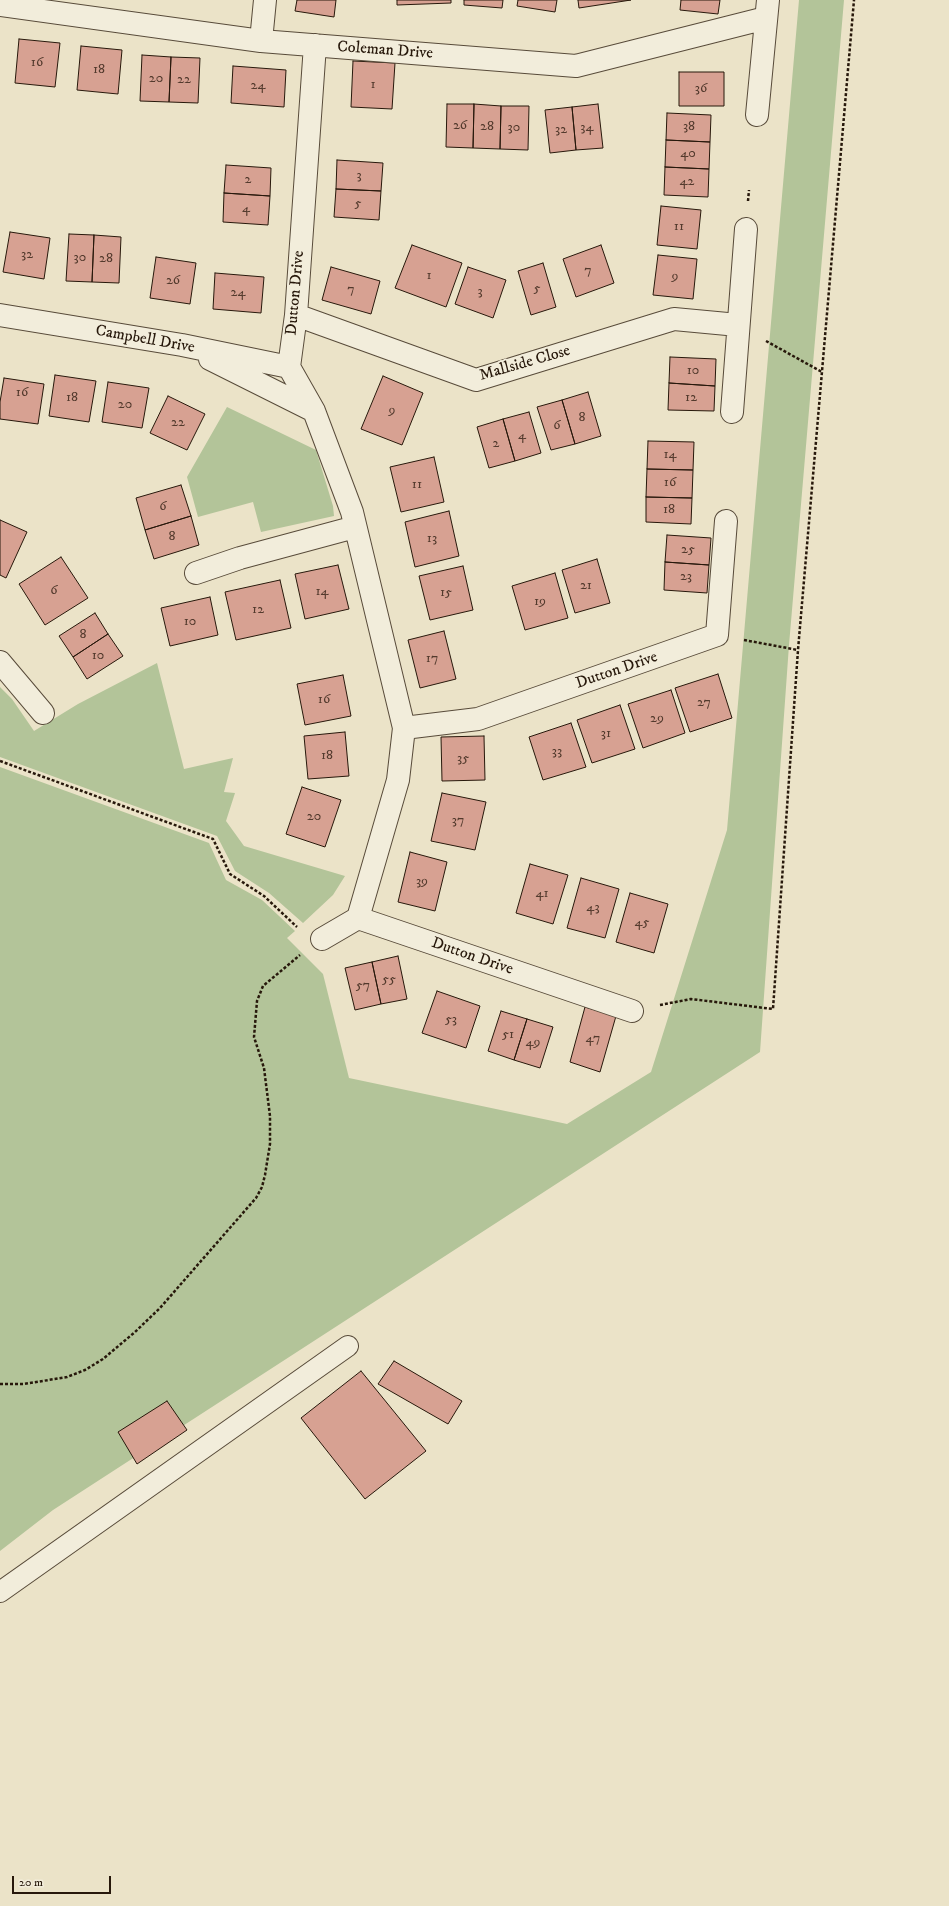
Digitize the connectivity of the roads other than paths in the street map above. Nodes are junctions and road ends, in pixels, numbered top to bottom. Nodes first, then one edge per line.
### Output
1 (265, 0) edge
2 (0, 5) edge
3 (767, 9) edge
4 (261, 41) junction
5 (316, 45) junction
6 (757, 115) dead end
7 (746, 229) dead end
8 (0, 315) edge
9 (296, 315) junction
10 (738, 325) junction
11 (182, 345) junction
12 (289, 367) junction
13 (314, 411) junction
14 (732, 412) dead end
15 (726, 521) dead end
16 (355, 527) junction
17 (196, 573) dead end
18 (0, 662) edge
19 (43, 713) dead end
20 (404, 728) junction
21 (358, 918) junction
22 (322, 939) road end
23 (632, 1011) road end
24 (348, 1346) dead end
25 (0, 1592) edge

1 - 4 street
2 - 4 street, Coleman Drive
3 - 5 street, Coleman Drive
3 - 6 street, Coleman Drive
4 - 5 street, Coleman Drive
5 - 9 street, Dutton Drive
7 - 10 street
8 - 11 street, Campbell Drive
9 - 10 street, Mallside Close
9 - 12 street, Dutton Drive
10 - 14 street
11 - 12 street, Campbell Drive
11 - 13 street
12 - 13 street
13 - 16 street
15 - 20 street, Dutton Drive
16 - 17 street
16 - 20 street
18 - 19 street
20 - 21 street
21 - 22 street
21 - 23 street, Dutton Drive
24 - 25 lane

